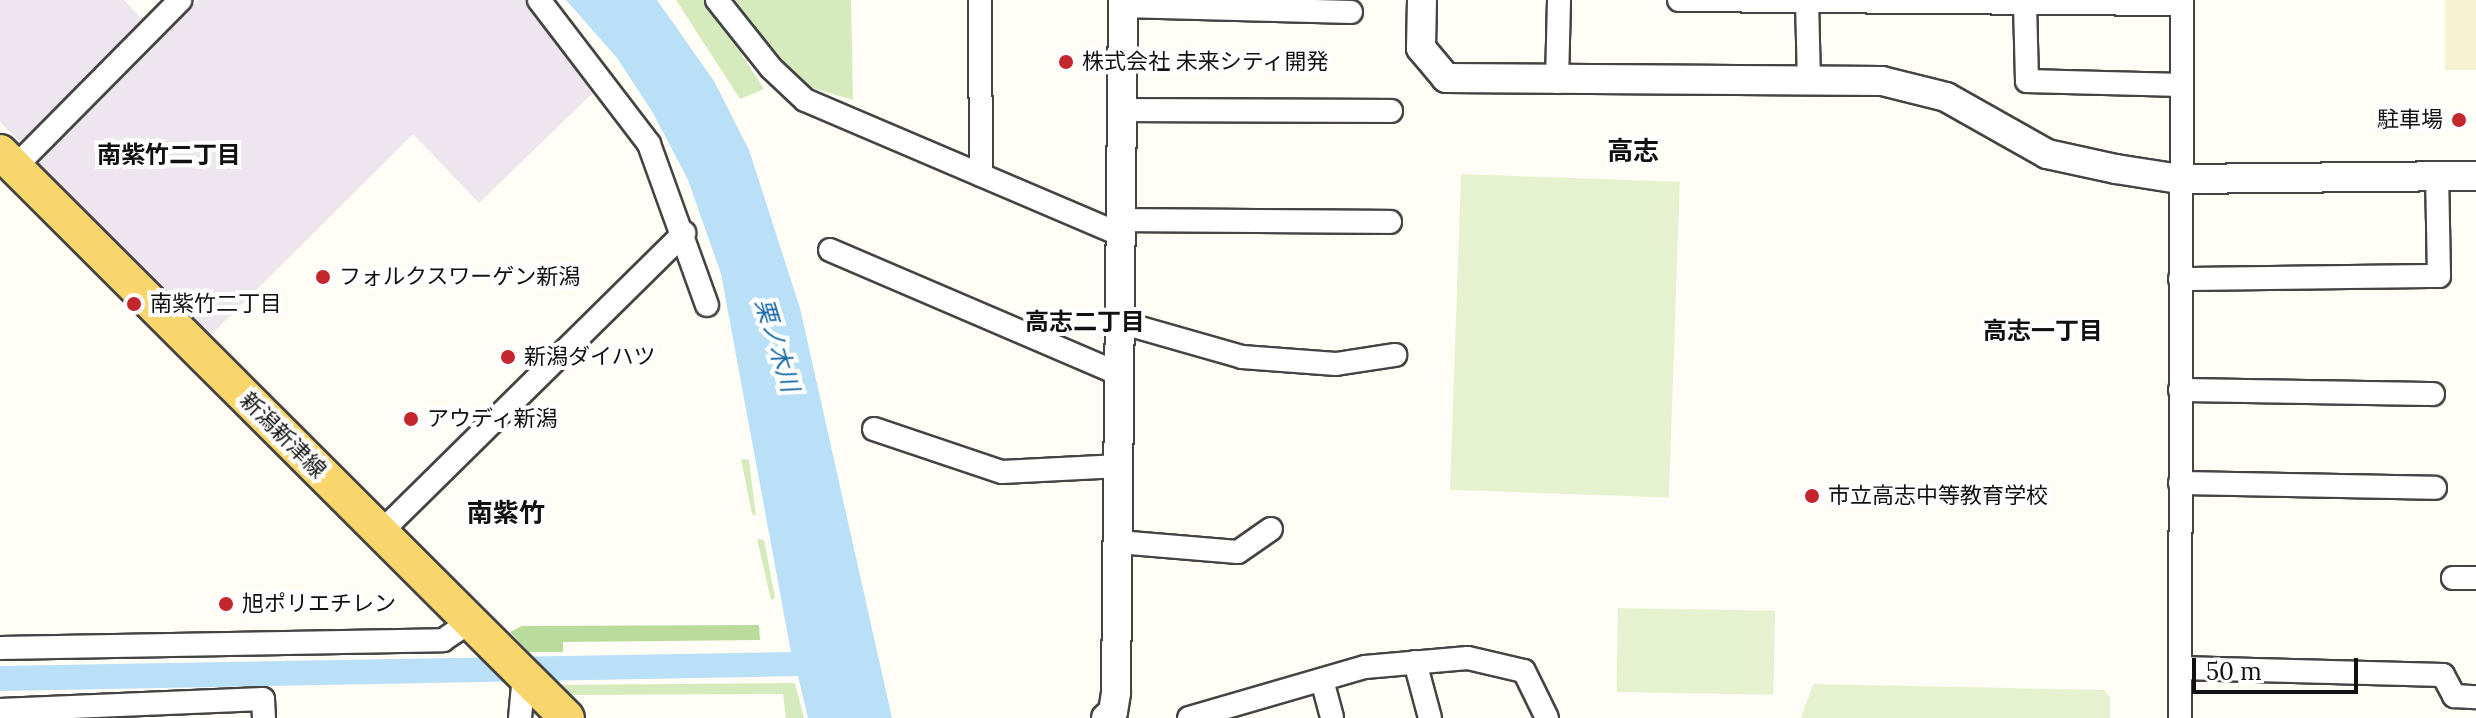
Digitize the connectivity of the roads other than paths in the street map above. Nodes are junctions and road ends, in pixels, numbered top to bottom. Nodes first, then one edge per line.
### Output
1 (180, 0) edge
2 (539, 0) edge
3 (717, 0) edge
4 (980, 0) edge
5 (1422, 0) edge
6 (1559, 0) edge
7 (1679, 0) edge
8 (1806, 2) edge
9 (2182, 2) edge
10 (1123, 3) edge
11 (2025, 4) junction
12 (1351, 12) dead end
13 (1557, 82) junction
14 (1809, 83) junction
15 (2181, 85) junction
16 (1124, 110) junction
17 (1391, 111) dead end
18 (7, 159) edge
19 (981, 175) junction
20 (2437, 176) junction
21 (2476, 176) edge
22 (2180, 179) junction
23 (1390, 222) dead end
24 (1124, 228) junction
25 (684, 233) junction
26 (830, 250) dead end
27 (2180, 279) junction
28 (707, 305) dead end
29 (1123, 323) junction
30 (1395, 355) dead end
31 (1121, 375) junction
32 (2180, 390) junction
33 (2433, 394) dead end
34 (874, 429) dead end
35 (1120, 466) junction
36 (2180, 483) junction
37 (2435, 488) dead end
38 (1271, 529) dead end
39 (381, 532) junction
40 (1118, 542) junction
41 (2453, 578) dead end
42 (2476, 578) edge
43 (470, 622) junction
44 (0, 648) edge
45 (1415, 662) junction
46 (2180, 668) junction
47 (524, 675) junction
48 (1322, 680) junction
49 (2476, 697) edge
50 (0, 710) edge
51 (1252, 710) edge
52 (1113, 716) edge
53 (264, 718) edge
54 (520, 718) edge
55 (567, 718) edge
56 (1189, 718) edge
57 (1332, 718) edge
58 (1430, 718) edge
59 (1547, 718) edge
60 (2180, 718) edge

1 - 18 street
2 - 25 street
3 - 19 street
4 - 19 street
5 - 13 street
6 - 13 street
7 - 8 street
8 - 11 street
8 - 14 street
9 - 11 street
9 - 15 street
10 - 12 street
10 - 16 street
11 - 15 street
13 - 14 street
14 - 22 street
15 - 22 street
16 - 17 street
16 - 24 street
18 - 39 main road, 新潟新津線
19 - 24 street
20 - 21 street
20 - 22 street
20 - 27 street
22 - 27 street
23 - 24 street
24 - 29 street
25 - 28 street
25 - 39 street
26 - 31 street
27 - 32 street
29 - 30 street
29 - 31 street
31 - 35 street
32 - 33 street
32 - 36 street
34 - 35 street
35 - 40 street
36 - 37 street
36 - 46 street
38 - 40 street
39 - 43 main road, 新潟新津線
40 - 52 street
41 - 42 street
43 - 44 street
43 - 47 main road, 新潟新津線
45 - 48 street
45 - 58 street
45 - 59 street
46 - 49 street
46 - 60 street
47 - 54 street
47 - 55 main road, 新潟新津線
48 - 51 street
48 - 57 street
50 - 53 street
51 - 56 street

